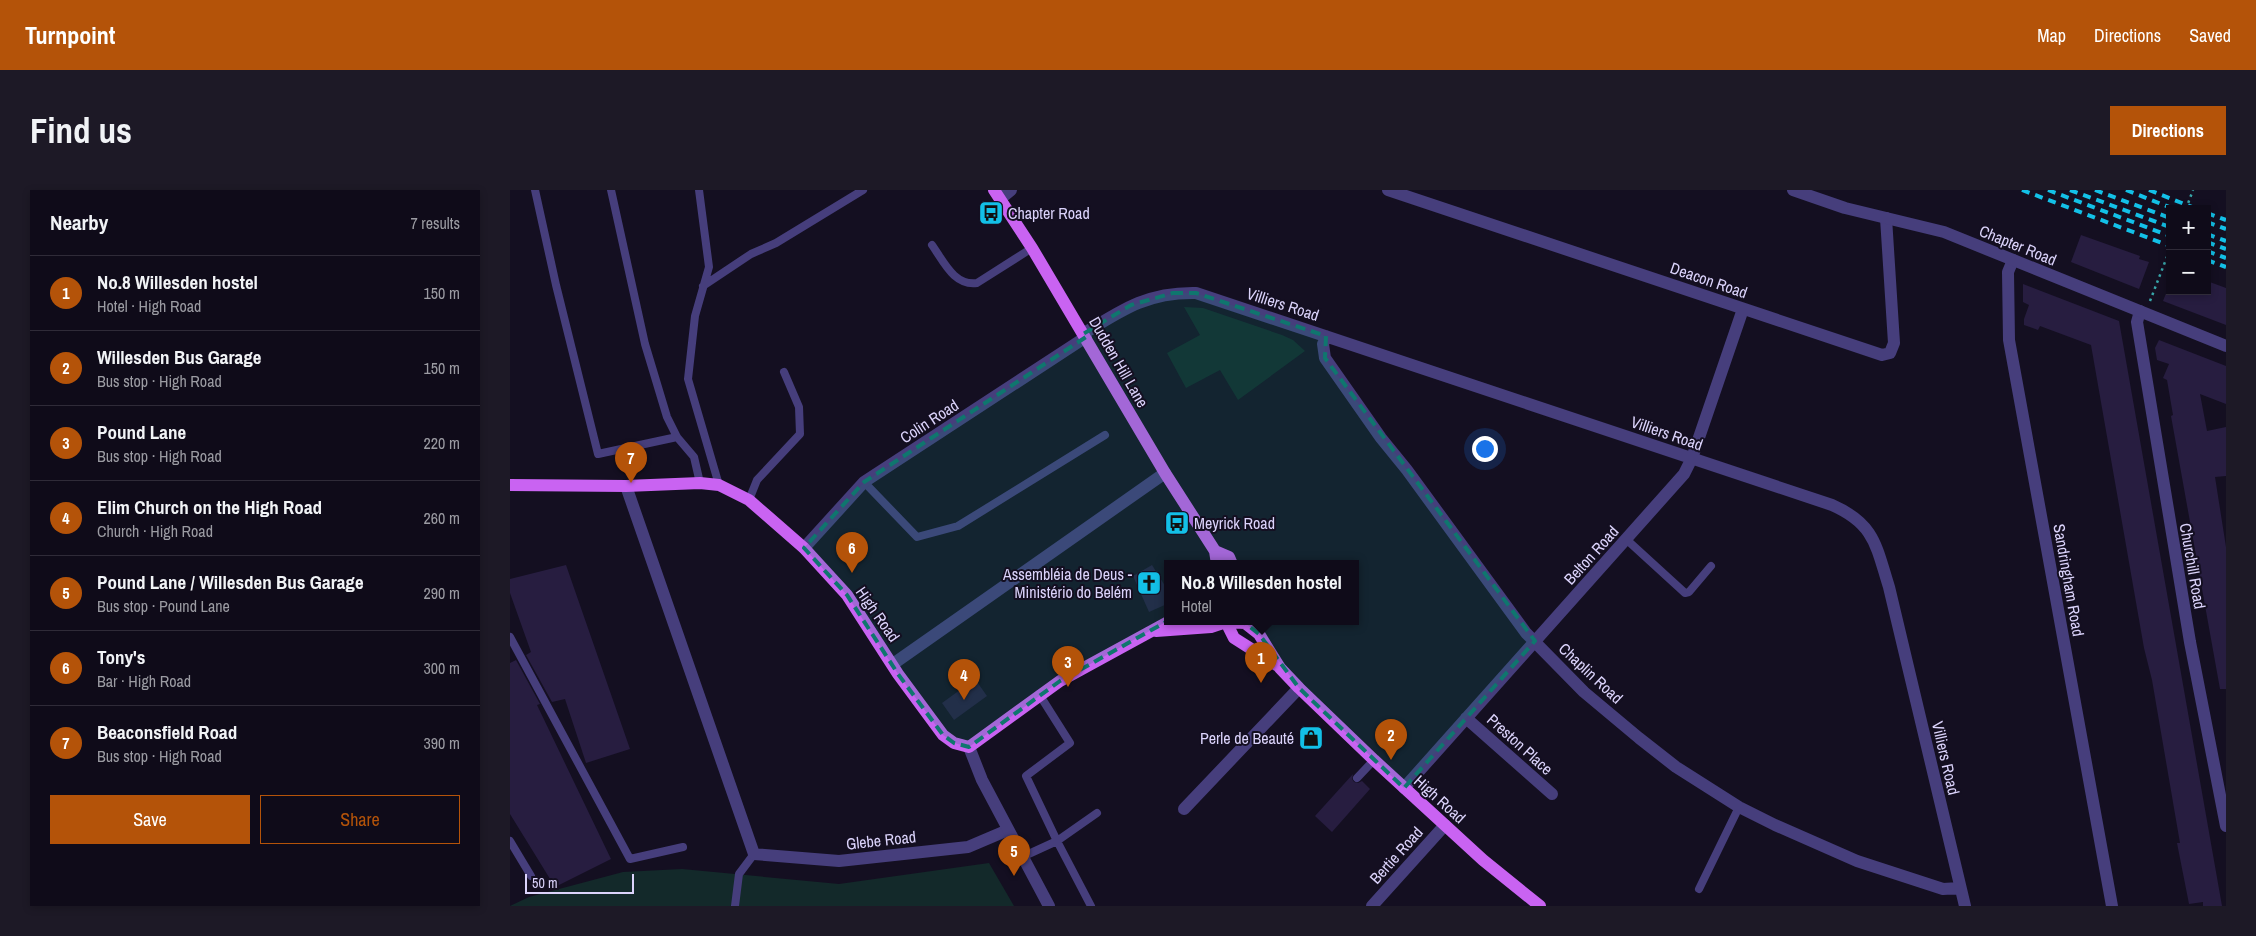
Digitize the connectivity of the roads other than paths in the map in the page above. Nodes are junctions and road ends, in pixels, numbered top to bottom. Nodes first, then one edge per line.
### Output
1 (535, 190) edge
2 (611, 190) edge
3 (699, 190) edge
4 (863, 190) edge
5 (1012, 190) edge
6 (1388, 190) edge
7 (1793, 190) edge
8 (997, 195) edge
9 (1886, 218) junction
10 (932, 245) dead end
11 (1032, 248) junction
12 (2012, 260) junction
13 (703, 286) junction
14 (2144, 307) junction
15 (1744, 309) junction
16 (1084, 335) junction
17 (1326, 336) junction
18 (2226, 346) edge
19 (784, 372) dead end
20 (1104, 435) dead end
21 (677, 436) junction
22 (1692, 458) junction
23 (1165, 473) junction
24 (864, 482) junction
25 (700, 483) junction
26 (510, 485) edge
27 (719, 485) junction
28 (626, 486) junction
29 (749, 500) junction
30 (1627, 540) junction
31 (804, 548) junction
32 (1215, 551) junction
33 (1216, 560) edge
34 (1230, 560) edge
35 (1711, 566) dead end
36 (1164, 625) edge
37 (1217, 625) edge
38 (1248, 625) edge
39 (1153, 632) junction
40 (510, 637) edge
41 (1535, 641) junction
42 (893, 664) junction
43 (1299, 688) junction
44 (1039, 694) junction
45 (1466, 718) junction
46 (969, 747) junction
47 (1374, 760) junction
48 (1357, 778) dead end
49 (1404, 788) junction
50 (1552, 794) dead end
51 (1738, 807) junction
52 (1184, 808) dead end
53 (1096, 813) dead end
54 (1445, 825) junction
55 (2226, 826) edge
56 (1008, 830) junction
57 (1057, 840) junction
58 (510, 841) edge
59 (683, 847) dead end
60 (754, 854) junction
61 (1022, 857) junction
62 (531, 876) dead end
63 (1960, 888) junction
64 (1699, 889) dead end
65 (735, 906) edge
66 (1049, 906) edge
67 (1091, 906) edge
68 (1372, 906) edge
69 (1540, 906) edge
70 (1965, 906) edge
71 (2112, 906) edge

1 - 21 lane
2 - 21 lane
3 - 13 lane
4 - 13 lane
5 - 8 street
6 - 15 street, Deacon Road
7 - 9 street, Chapter Road
8 - 11 main road, Dudden Hill Lane
9 - 12 street, Chapter Road
9 - 15 street, Deacon Road
10 - 11 lane
11 - 16 main road, Dudden Hill Lane
12 - 14 street, Chapter Road
12 - 71 street, Sandringham Road
13 - 27 lane
14 - 18 street, Chapter Road
14 - 55 street, Churchill Road
15 - 22 street, Belton Road
16 - 17 street, Villiers Road
16 - 23 main road, Dudden Hill Lane
16 - 24 street, Colin Road
17 - 22 street, Villiers Road
17 - 41 street, Chaplin Road
19 - 29 lane
20 - 24 lane
21 - 25 lane
22 - 30 street, Belton Road
22 - 63 street, Villiers Road
23 - 32 main road, Dudden Hill Lane
23 - 42 street
24 - 31 street, Colin Road
25 - 27 main road, High Road
25 - 28 main road, High Road
26 - 28 main road, High Road
27 - 29 main road, High Road
28 - 60 street
29 - 31 main road, High Road
30 - 35 lane
30 - 41 street, Belton Road
31 - 42 main road, High Road
32 - 33 main road, Dudden Hill Lane
32 - 34 main road, Dudden Hill Lane
36 - 39 main road, High Road
37 - 39 main road, High Road
38 - 43 main road, High Road
39 - 44 main road, High Road
40 - 59 lane
41 - 45 street, Belton Road
41 - 51 street, Chaplin Road
42 - 46 main road, High Road
43 - 47 main road, High Road
43 - 52 street
44 - 46 main road, High Road
44 - 57 lane
45 - 49 street, Belton Road
45 - 50 street, Preston Place
46 - 56 street
47 - 48 lane
47 - 49 main road, High Road
49 - 54 main road, High Road
51 - 63 street, Chaplin Road
51 - 64 lane
53 - 57 lane
54 - 68 street, Bertie Road
54 - 69 main road, High Road
56 - 60 street, Glebe Road
56 - 61 street
57 - 61 lane
57 - 67 lane
58 - 62 lane
60 - 65 lane
61 - 66 street
63 - 70 street, Villiers Road

